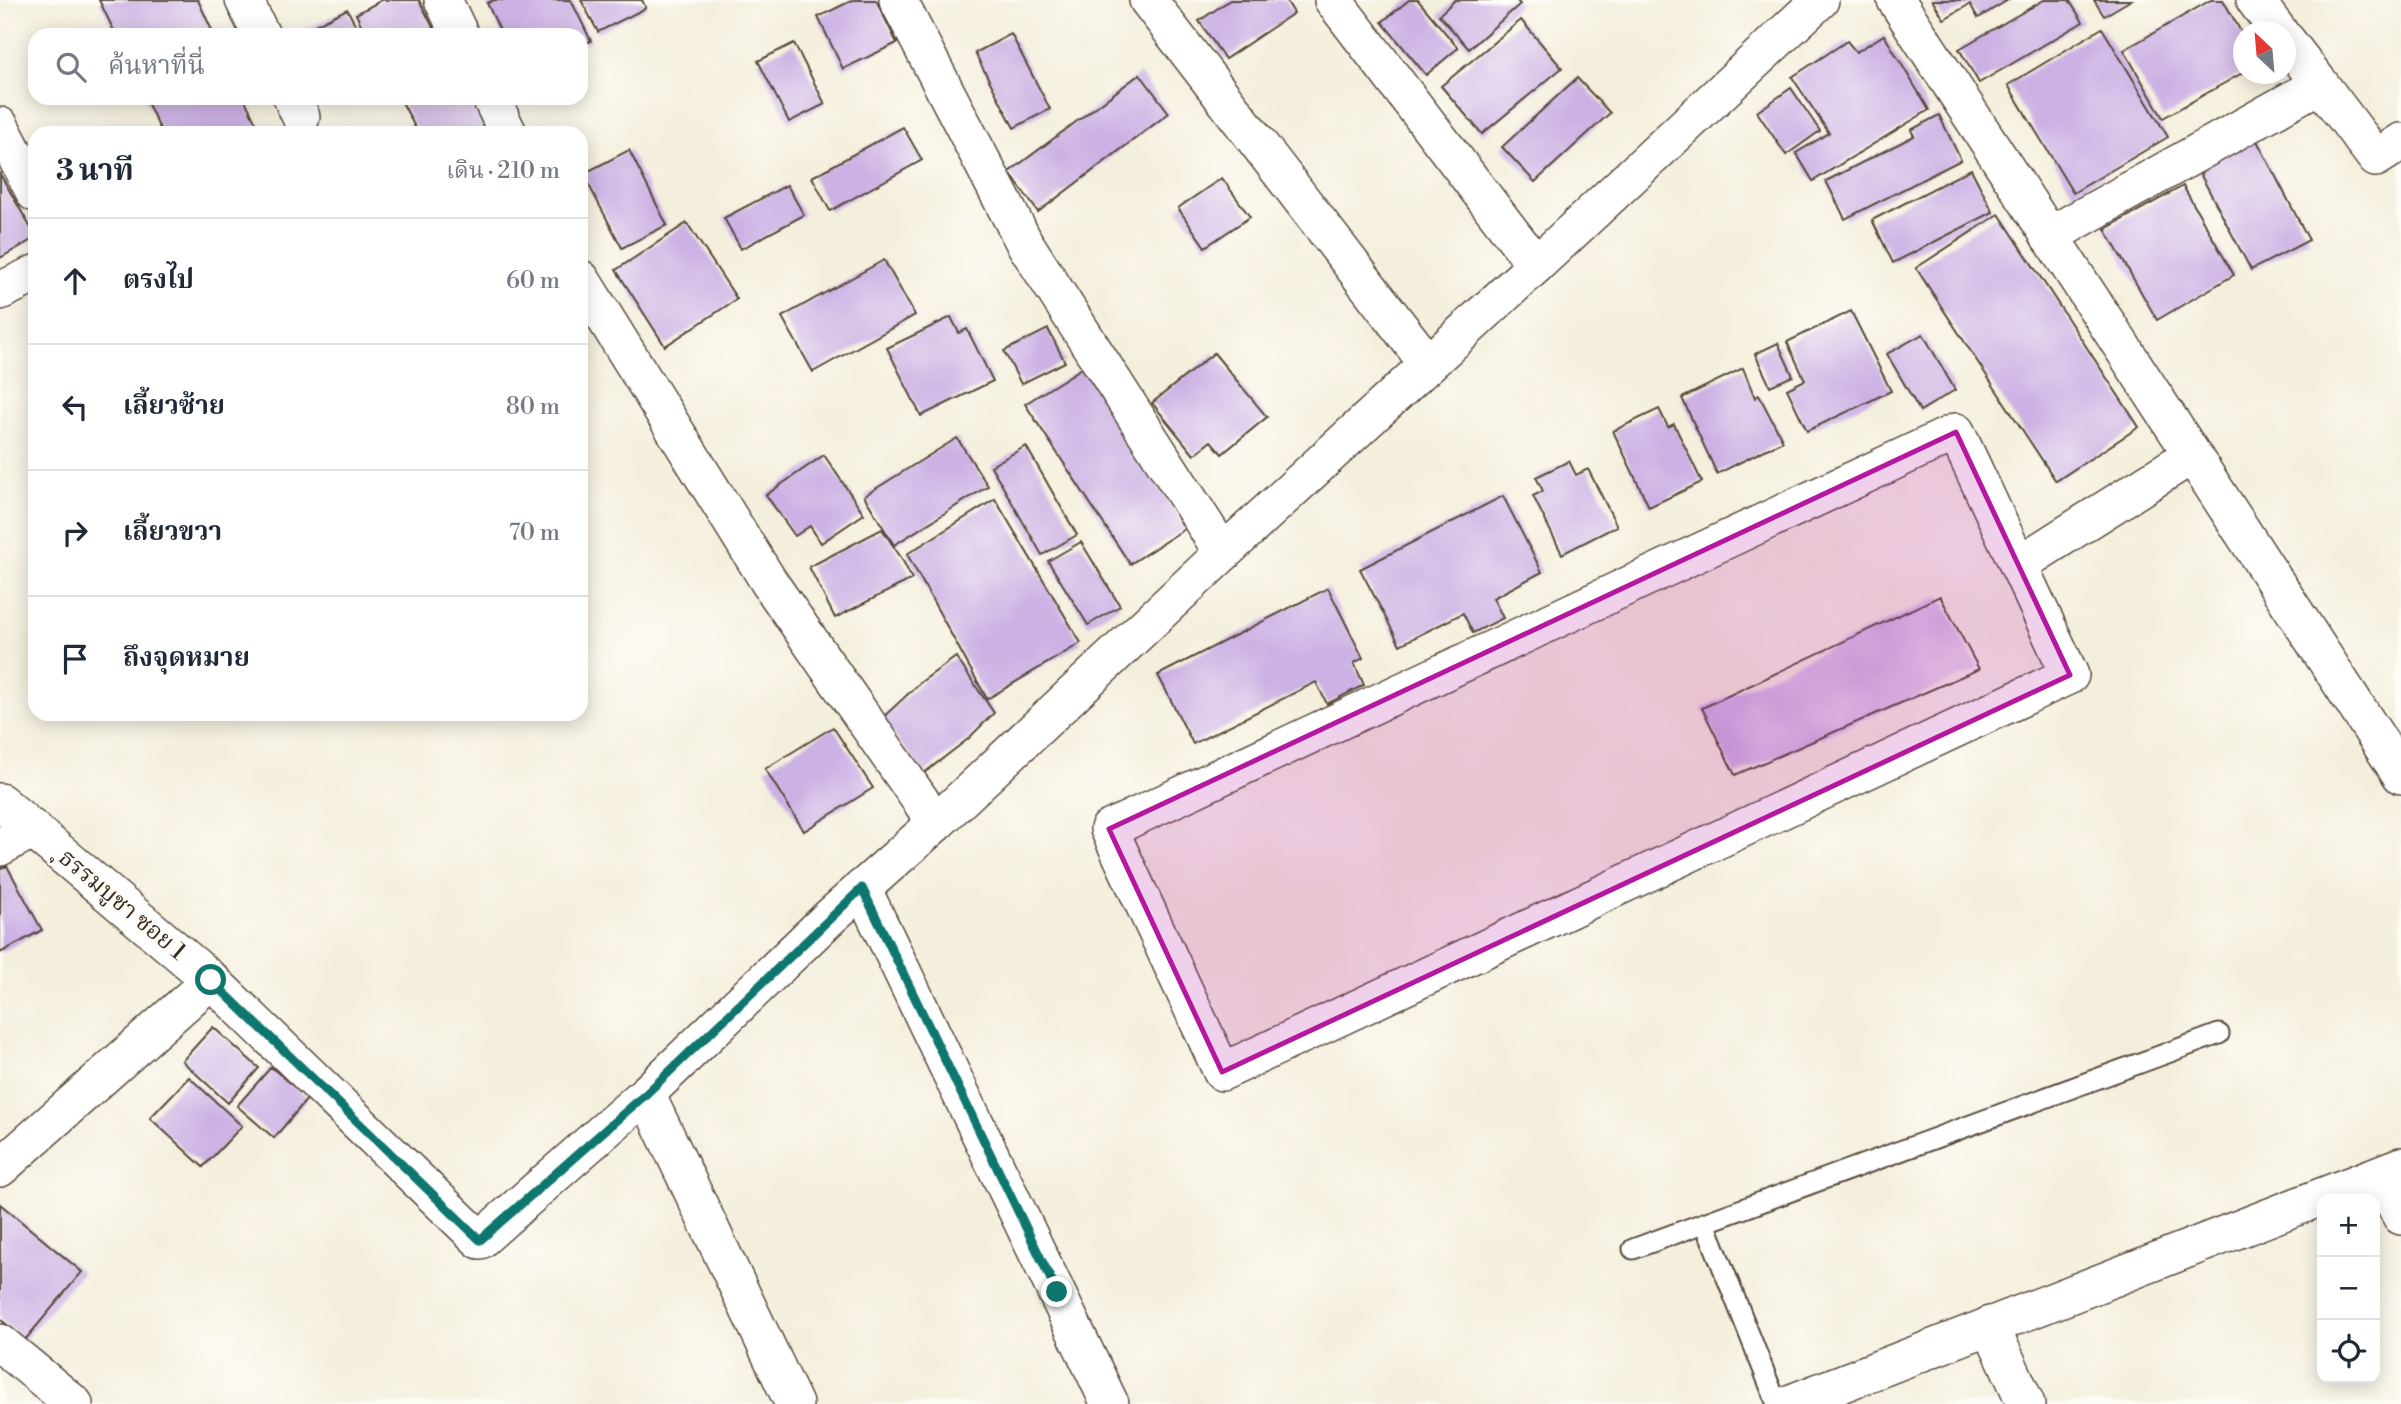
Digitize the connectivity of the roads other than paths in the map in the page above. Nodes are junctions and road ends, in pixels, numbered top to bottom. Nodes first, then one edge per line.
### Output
1 (244, 0) edge
2 (443, 0) edge
3 (898, 0) edge
4 (1148, 0) edge
5 (1333, 0) edge
6 (1820, 0) edge
7 (1896, 0) edge
8 (2255, 0) edge
9 (2271, 21) edge
10 (258, 28) edge
11 (457, 28) edge
12 (2296, 53) edge
13 (2320, 84) junction
14 (494, 105) edge
15 (0, 126) edge
16 (505, 126) edge
17 (2401, 142) edge
18 (28, 180) edge
19 (2049, 236) junction
20 (1536, 265) junction
21 (28, 277) edge
22 (588, 290) edge
23 (0, 291) edge
24 (1428, 364) junction
25 (2192, 455) junction
26 (1223, 553) junction
27 (2018, 565) junction
28 (2401, 775) edge
29 (0, 802) edge
30 (936, 823) junction
31 (33, 829) junction
32 (0, 847) edge
33 (862, 888) junction
34 (211, 980) junction
35 (2219, 1034) dead end
36 (646, 1094) junction
37 (0, 1168) edge
38 (2390, 1171) edge
39 (2401, 1216) edge
40 (1705, 1223) junction
41 (1633, 1249) dead end
42 (1990, 1325) junction
43 (0, 1343) edge
44 (74, 1404) edge
45 (794, 1404) edge
46 (1110, 1404) edge
47 (1777, 1404) edge
48 (1789, 1404) edge
49 (2026, 1404) edge

1 - 10 street
2 - 11 street
3 - 26 street
4 - 24 street
5 - 20 street
6 - 20 street
7 - 19 street
8 - 9 street
12 - 13 street
13 - 17 street
13 - 19 street
14 - 16 street
15 - 18 street
19 - 25 street
20 - 24 street
21 - 23 street
22 - 30 street
24 - 26 street
25 - 27 street
25 - 28 street
26 - 30 street
27 - 27 street
29 - 31 street, ุธรรมบูชา ซอย 1
30 - 33 street
31 - 32 street
31 - 34 street, ุธรรมบูชา ซอย 1
33 - 36 street
33 - 46 street
34 - 36 street, ุธรรมบูชา ซอย 1
34 - 37 street
35 - 40 lane
36 - 45 street
38 - 39 street
38 - 42 street
40 - 41 lane
40 - 47 lane
42 - 48 street
42 - 49 street
43 - 44 street

